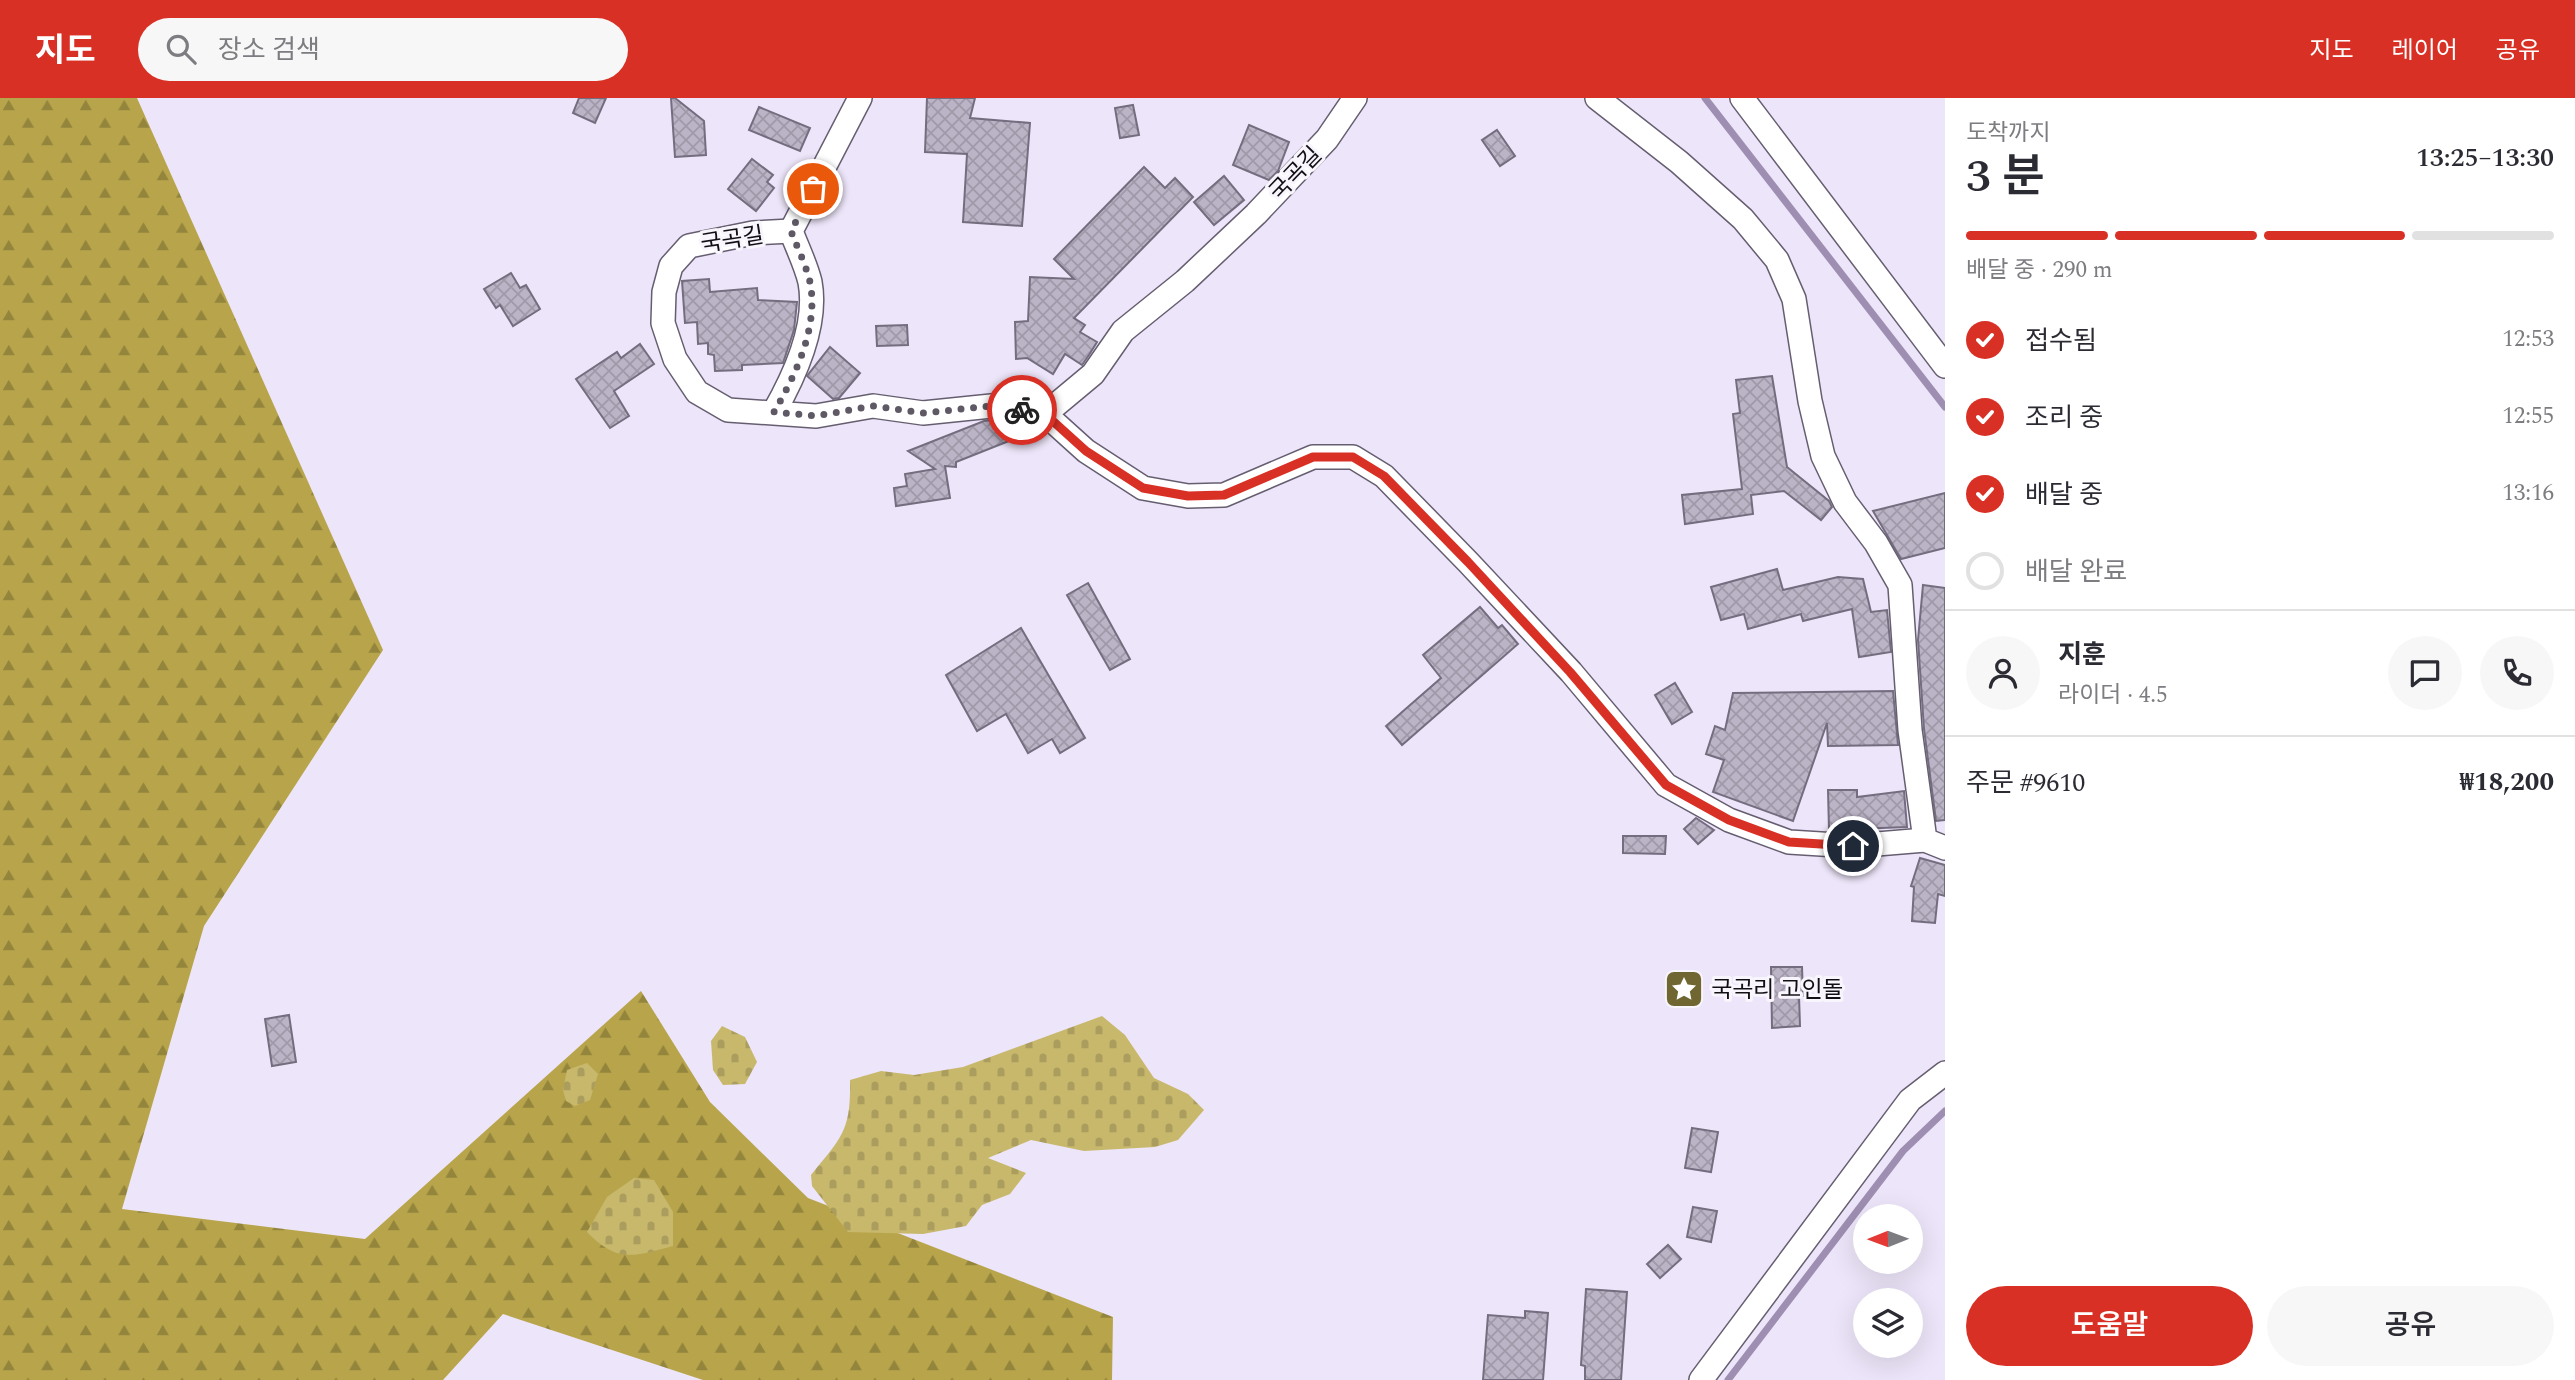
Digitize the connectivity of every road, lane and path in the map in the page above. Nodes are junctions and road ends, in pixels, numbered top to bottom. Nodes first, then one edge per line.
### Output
1 (860, 98) edge
2 (1354, 98) edge
3 (1597, 98) edge
4 (1742, 98) edge
5 (791, 231) junction
6 (1945, 366) edge
7 (774, 412) junction
8 (1045, 414) junction
9 (1935, 844) edge
10 (1945, 1073) edge
11 (1701, 1380) edge

1 - 5 street
2 - 8 street, 국곡길
3 - 9 street
4 - 6 street
5 - 7 street
5 - 7 street, 국곡길
7 - 8 street, 국곡길
8 - 9 street
10 - 11 street

